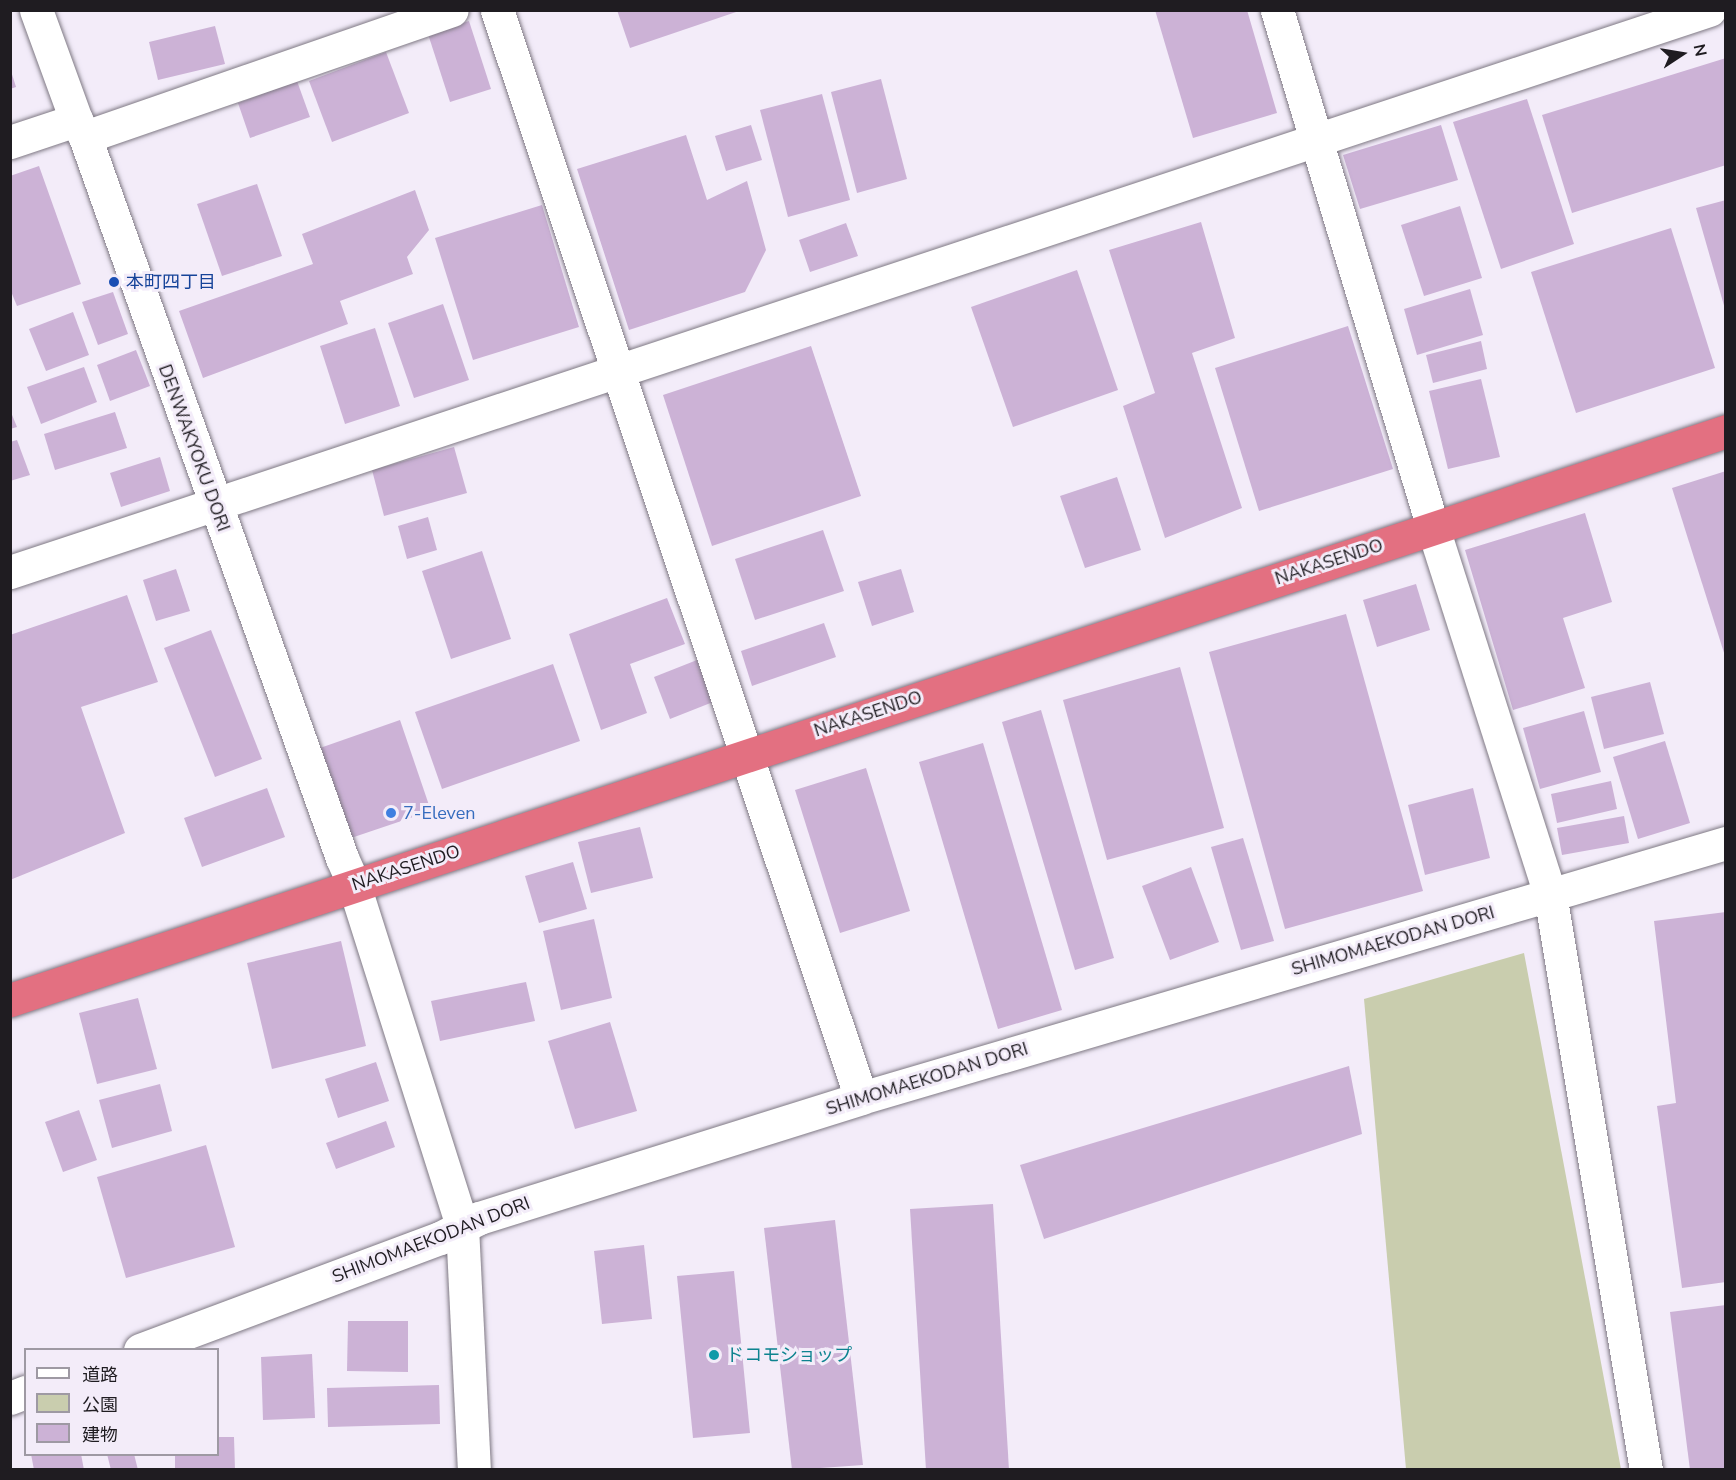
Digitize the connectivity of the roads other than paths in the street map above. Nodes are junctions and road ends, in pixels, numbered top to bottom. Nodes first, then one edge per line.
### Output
1 (36, 10) edge
2 (452, 10) edge
3 (497, 10) edge
4 (1277, 10) edge
5 (1709, 10) edge
6 (80, 129) junction
7 (1317, 140) junction
8 (10, 142) edge
9 (616, 371) junction
10 (1725, 431) edge
11 (214, 504) junction
12 (1433, 528) junction
13 (10, 572) edge
14 (744, 755) junction
15 (1725, 843) edge
16 (354, 885) junction
17 (1550, 894) junction
18 (10, 1000) edge
19 (861, 1098) junction
20 (462, 1227) junction
21 (145, 1348) edge
22 (474, 1470) edge
23 (1646, 1470) edge

1 - 6 street, DENWAKYOKU DORI
2 - 6 street
3 - 9 street
4 - 7 street
5 - 7 street
6 - 8 street
6 - 11 street, DENWAKYOKU DORI
7 - 9 street
7 - 12 street
9 - 11 street
9 - 14 street
10 - 12 highway, NAKASENDO
11 - 13 street
11 - 16 street, DENWAKYOKU DORI
12 - 14 highway, NAKASENDO
12 - 17 street
14 - 16 highway, NAKASENDO
14 - 19 street
15 - 17 street, SHIMOMAEKODAN DORI
16 - 18 highway, NAKASENDO
16 - 20 street, DENWAKYOKU DORI
17 - 19 street, SHIMOMAEKODAN DORI
17 - 23 street
19 - 20 street, SHIMOMAEKODAN DORI
20 - 21 street, SHIMOMAEKODAN DORI
20 - 22 street, DENWAKYOKU DORI

